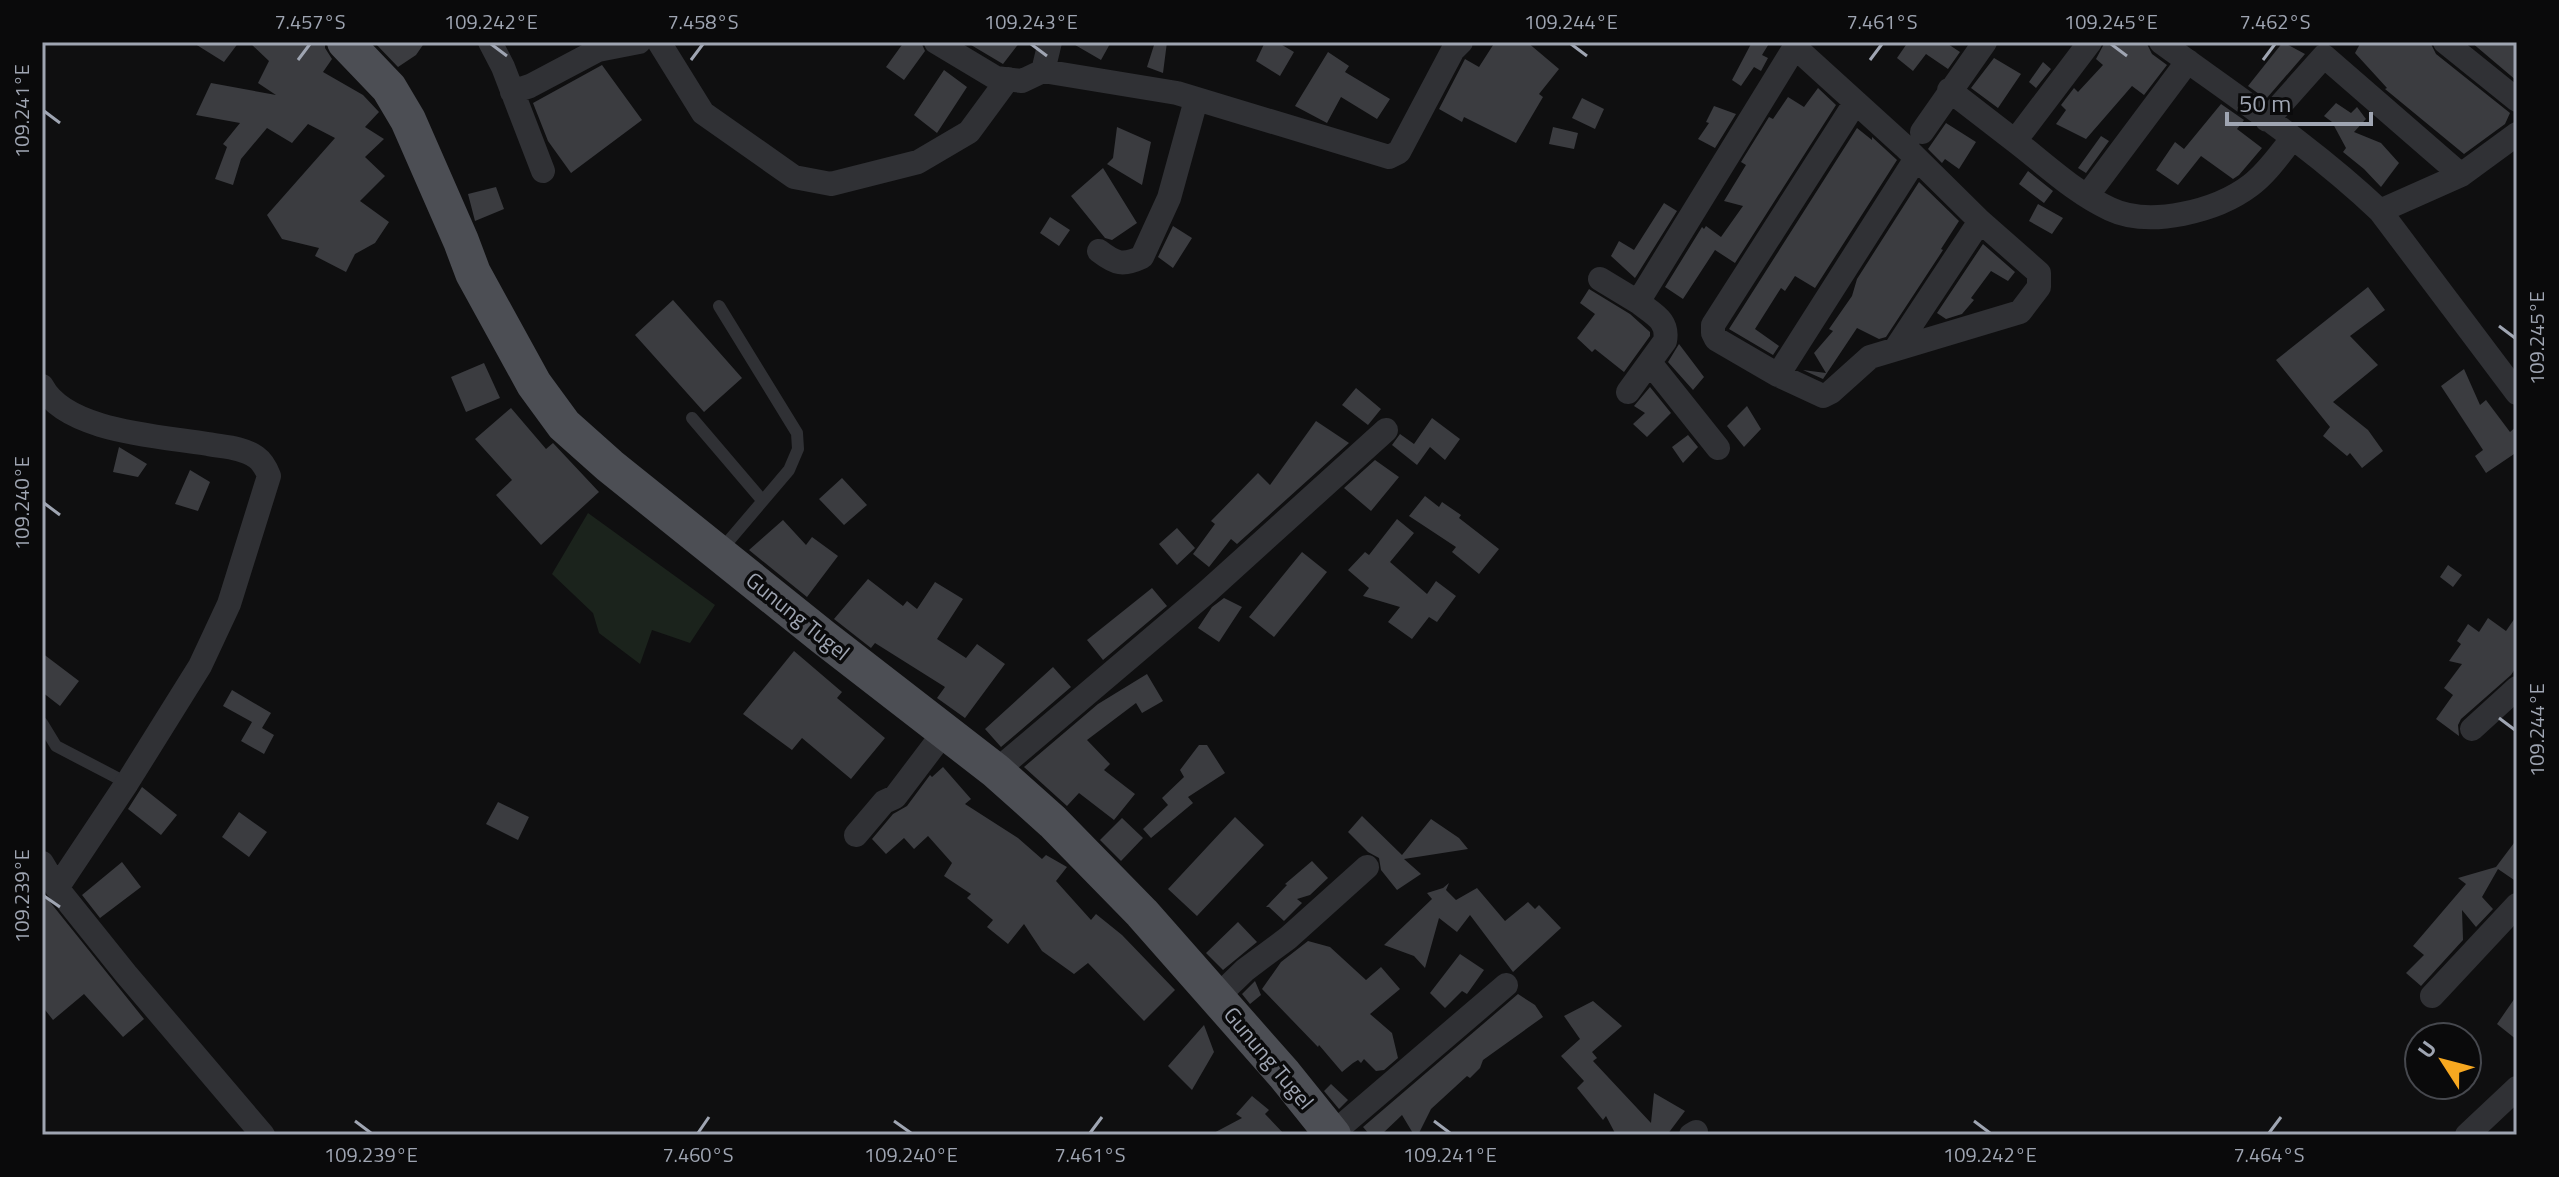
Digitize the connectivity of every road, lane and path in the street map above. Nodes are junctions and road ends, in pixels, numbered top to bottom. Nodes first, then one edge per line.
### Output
1 (345, 42) edge
2 (490, 42) edge
3 (639, 42) edge
4 (659, 42) edge
5 (936, 42) edge
6 (1050, 42) edge
7 (1461, 42) edge
8 (1985, 42) edge
9 (2090, 42) edge
10 (2445, 42) edge
11 (1796, 45) edge
12 (2332, 49) edge
13 (2180, 50) edge
14 (1043, 71) junction
15 (1008, 79) junction
16 (1949, 90) junction
17 (512, 92) junction
18 (1196, 100) junction
19 (2517, 100) edge
20 (1855, 103) junction
21 (2267, 120) junction
22 (1922, 132) dead end
23 (2517, 134) edge
24 (2292, 139) junction
25 (2015, 141) junction
26 (1915, 160) junction
27 (543, 171) dead end
28 (2461, 175) junction
29 (2087, 196) junction
30 (2380, 211) junction
31 (1980, 221) junction
32 (1099, 251) dead end
33 (1600, 279) dead end
34 (1638, 302) junction
35 (719, 306) dead end
36 (1896, 348) junction
37 (1651, 364) junction
38 (1778, 375) junction
39 (42, 386) edge
40 (1628, 392) dead end
41 (2517, 393) edge
42 (692, 418) dead end
43 (1386, 430) dead end
44 (1718, 448) dead end
45 (762, 500) junction
46 (719, 552) junction
47 (2517, 688) edge
48 (42, 723) edge
49 (2472, 729) dead end
50 (945, 731) junction
51 (996, 771) junction
52 (127, 783) junction
53 (856, 835) dead end
54 (42, 863) edge
55 (1367, 867) dead end
56 (57, 888) junction
57 (2517, 905) edge
58 (1506, 985) dead end
59 (2432, 996) dead end
60 (1217, 997) junction
61 (2517, 1088) edge
62 (263, 1135) edge
63 (1332, 1135) edge
64 (2467, 1135) edge

1 - 46 main road, Gunung Tugel
2 - 17 street
3 - 17 street
4 - 15 street
5 - 15 street
6 - 14 street
7 - 18 street
8 - 16 street
9 - 25 street
10 - 19 street
11 - 20 street
11 - 34 street
12 - 21 street
12 - 28 street
13 - 21 street
13 - 29 street
14 - 15 street
14 - 18 street
16 - 22 street
16 - 25 street
17 - 27 street
18 - 32 street
20 - 26 street
20 - 38 street
21 - 24 street
23 - 28 street
24 - 29 street
24 - 30 street
25 - 29 street
26 - 31 street
26 - 38 street
28 - 30 street
30 - 41 street
31 - 36 street
31 - 36 street
33 - 34 street
34 - 37 street
35 - 45 lane
36 - 38 street
37 - 40 street
37 - 44 street
39 - 52 street
42 - 45 lane
43 - 51 street
45 - 46 lane
46 - 50 main road, Gunung Tugel
47 - 49 street
48 - 52 lane
50 - 51 main road, Gunung Tugel
50 - 53 street
51 - 60 main road, Gunung Tugel
52 - 56 street
54 - 56 street
55 - 60 street
56 - 62 street
57 - 59 street
58 - 63 street
60 - 63 main road, Gunung Tugel
61 - 64 street

